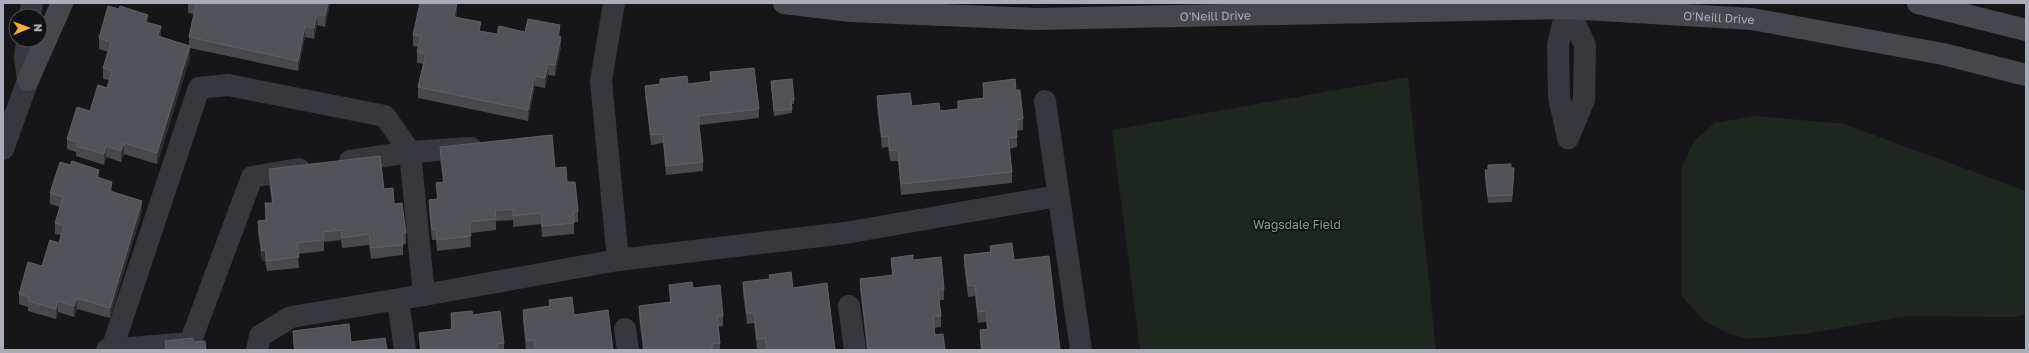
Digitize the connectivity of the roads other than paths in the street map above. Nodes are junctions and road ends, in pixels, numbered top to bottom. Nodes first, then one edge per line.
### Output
1 (62, 3) edge
2 (614, 3) edge
3 (784, 3) edge
4 (1918, 3) edge
5 (1568, 5) edge
6 (2026, 30) edge
7 (26, 48) edge
8 (2026, 76) edge
9 (28, 80) junction
10 (1045, 101) dead end
11 (489, 146) edge
12 (3, 149) edge
13 (410, 152) junction
14 (1058, 196) junction
15 (618, 260) junction
16 (424, 296) junction
17 (398, 300) junction
18 (849, 306) dead end
19 (625, 329) dead end
20 (109, 350) edge
21 (257, 350) edge
22 (405, 350) edge
23 (628, 350) edge
24 (855, 350) edge
25 (1081, 350) edge

1 - 9 main road
2 - 15 street
3 - 5 main road, O'Neill Drive
4 - 6 main road
5 - 8 main road, O'Neill Drive
7 - 9 street
9 - 12 street
10 - 14 street
11 - 13 street
13 - 16 street
13 - 20 street
13 - 20 street
14 - 15 street
14 - 25 street
15 - 16 street
16 - 17 street
17 - 21 street
17 - 22 street
18 - 24 street
19 - 23 street

